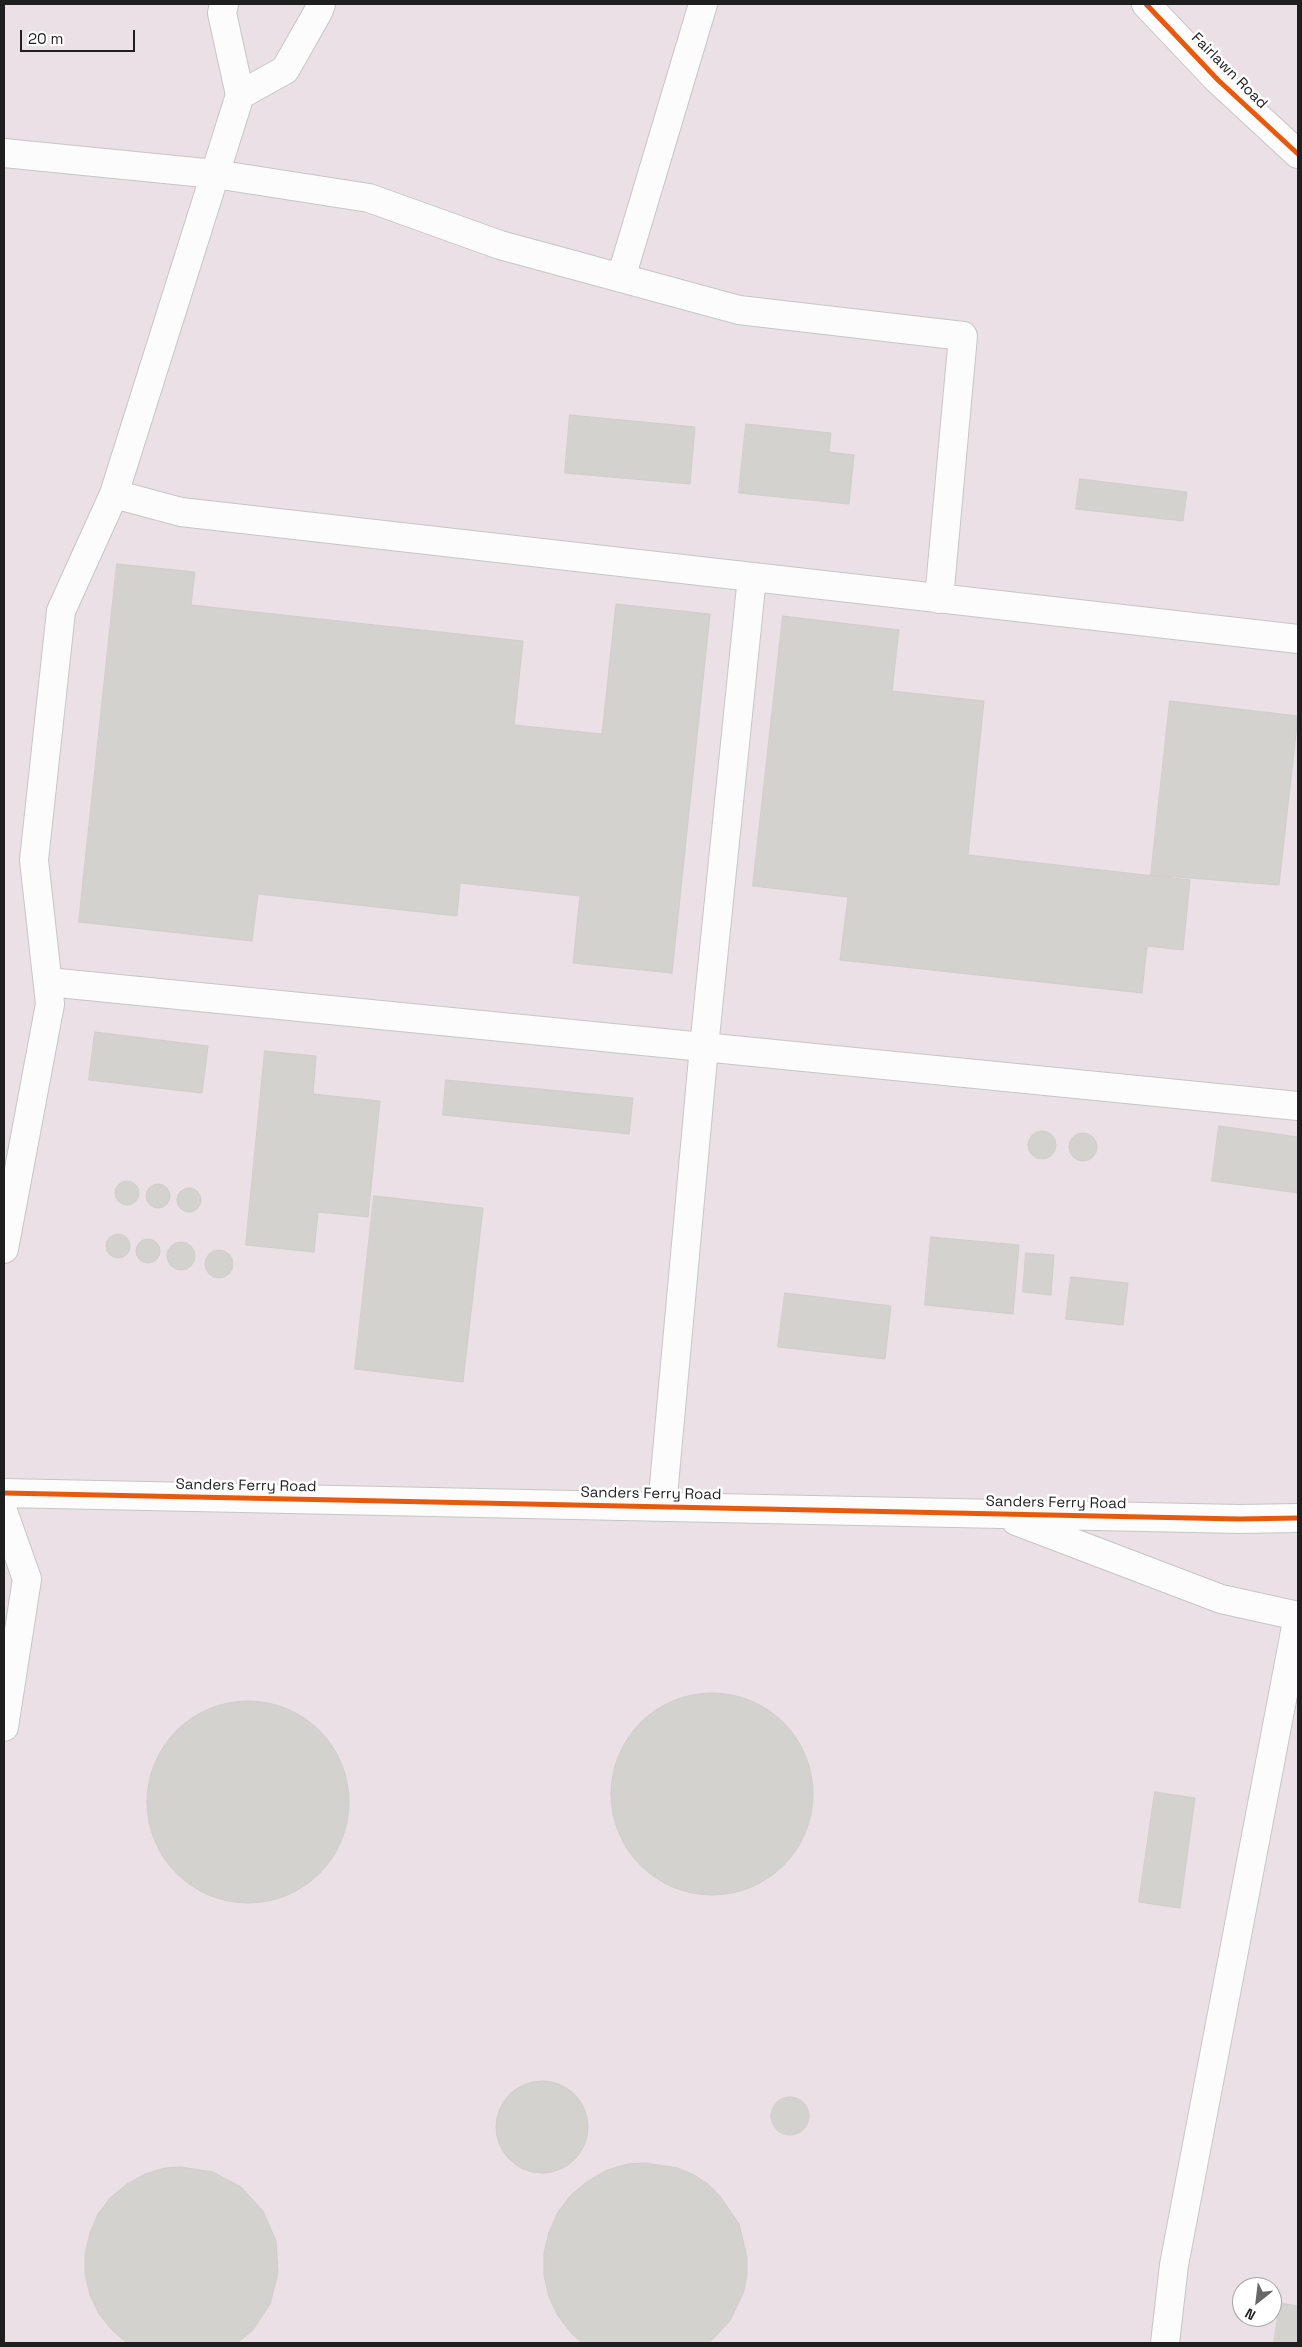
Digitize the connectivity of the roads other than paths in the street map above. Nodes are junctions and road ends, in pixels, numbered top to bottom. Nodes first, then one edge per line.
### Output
1 (224, 4) edge
2 (321, 4) edge
3 (703, 4) edge
4 (1146, 4) edge
5 (240, 95) junction
6 (4, 153) edge
7 (1298, 154) edge
8 (215, 174) junction
9 (621, 278) junction
10 (114, 494) junction
11 (752, 577) junction
12 (939, 599) junction
13 (1298, 639) edge
14 (48, 982) junction
15 (704, 1047) junction
16 (1298, 1106) edge
17 (4, 1249) edge
18 (4, 1494) edge
19 (662, 1507) junction
20 (4, 1514) edge
21 (996, 1514) junction
22 (1298, 1518) edge
23 (1298, 1616) edge
24 (4, 1727) edge
25 (1165, 2343) edge

1 - 5 street
2 - 5 street
3 - 9 street
4 - 7 street, Fairlawn Road
5 - 8 street
6 - 8 street
8 - 9 street
8 - 10 street
9 - 12 street
10 - 11 street
10 - 14 street
11 - 12 street
11 - 15 street
12 - 13 street
14 - 15 street
14 - 17 street
15 - 16 street
15 - 19 street
18 - 19 street, Sanders Ferry Road
19 - 21 street, Sanders Ferry Road
20 - 24 street
21 - 22 street, Sanders Ferry Road
21 - 23 street
23 - 25 street

